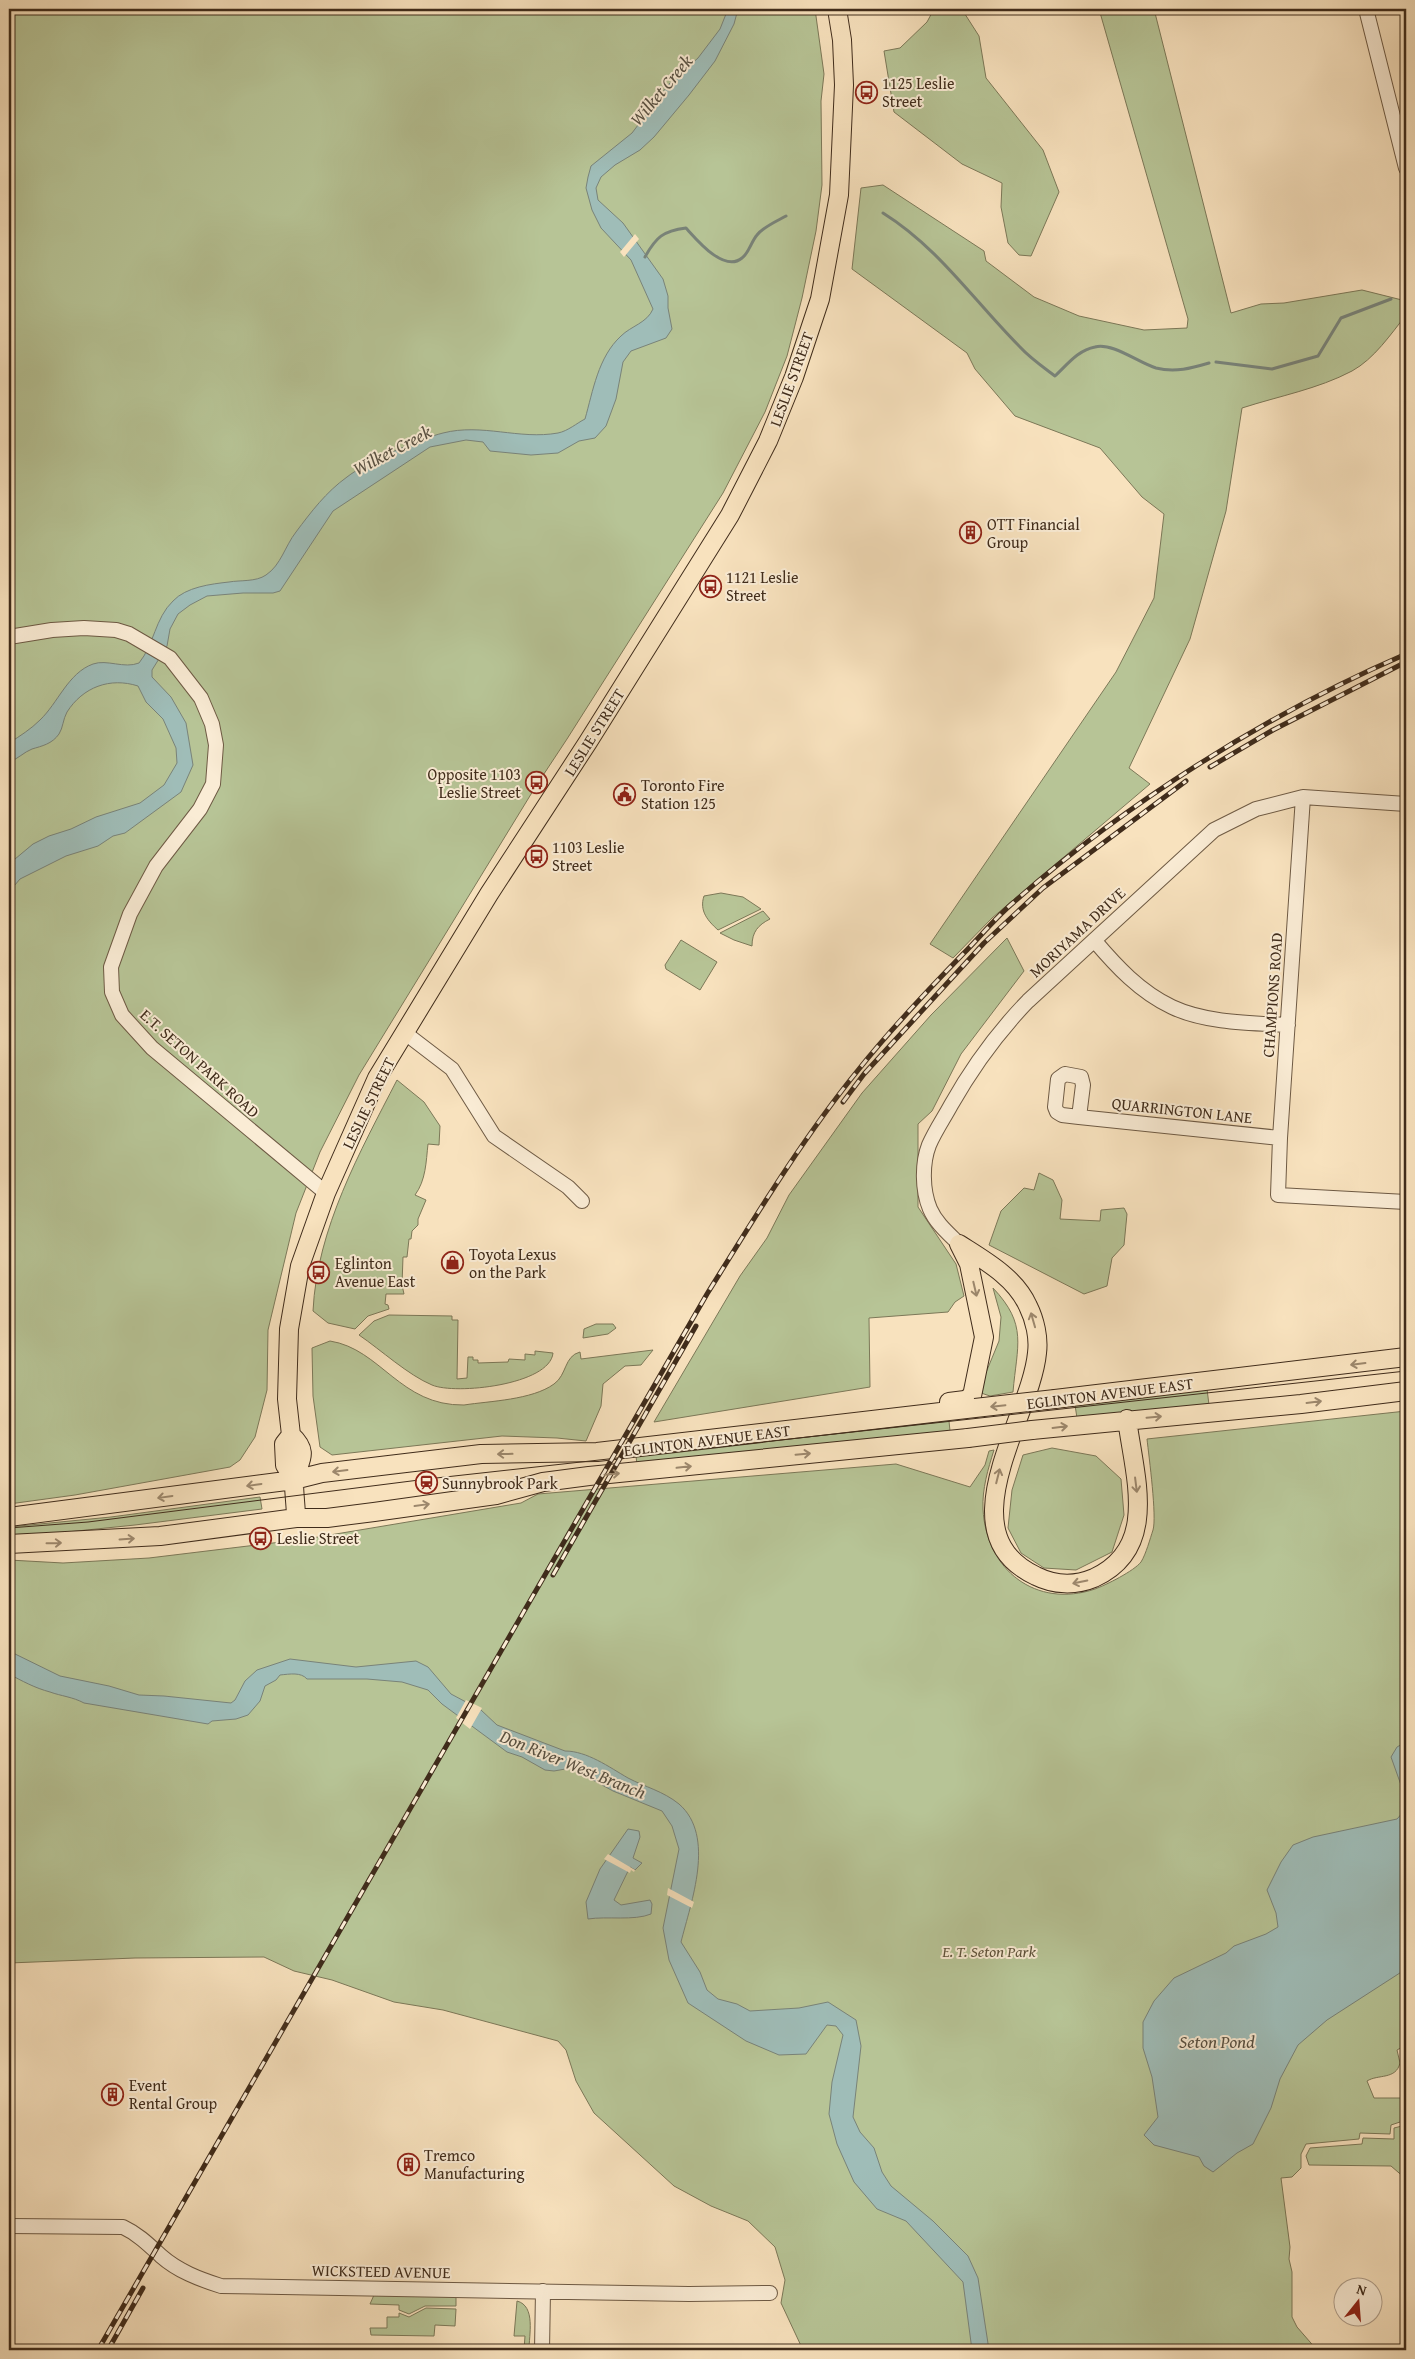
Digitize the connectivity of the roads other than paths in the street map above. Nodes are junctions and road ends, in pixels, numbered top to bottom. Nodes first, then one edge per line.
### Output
1 (837, 9) edge
2 (1366, 9) edge
3 (1406, 168) edge
4 (9, 637) edge
5 (1303, 797) junction
6 (1406, 804) edge
7 (1094, 940) junction
8 (1288, 1025) junction
9 (405, 1033) junction
10 (1079, 1117) dead end
11 (1280, 1138) junction
12 (326, 1193) junction
13 (582, 1201) dead end
14 (1406, 1202) edge
15 (959, 1244) junction
16 (1406, 1357) edge
17 (1406, 1391) edge
18 (1128, 1419) junction
19 (825, 1426) junction
20 (294, 1480) junction
21 (9, 1517) edge
22 (296, 1518) junction
23 (9, 1544) edge
24 (9, 2226) edge
25 (543, 2291) junction
26 (770, 2293) dead end
27 (542, 2350) edge

1 - 9 main road, LESLIE STREET
2 - 3 street
4 - 12 street, E.T. SETON PARK ROAD
5 - 6 street, MORIYAMA DRIVE
5 - 7 street, MORIYAMA DRIVE
5 - 8 street, CHAMPIONS ROAD
7 - 8 street
7 - 15 street, MORIYAMA DRIVE
8 - 11 street, CHAMPIONS ROAD
9 - 12 main road, LESLIE STREET
9 - 13 street
10 - 11 street, QUARRINGTON LANE
11 - 14 street, CHAMPIONS ROAD
12 - 20 main road, LESLIE STREET
18 -> 15 main road
15 -> 19 main road
16 -> 19 main road, EGLINTON AVENUE EAST, bridge
18 -> 17 main road, EGLINTON AVENUE EAST
22 -> 18 main road, EGLINTON AVENUE EAST, bridge
19 -> 20 main road, EGLINTON AVENUE EAST
20 -> 21 main road, EGLINTON AVENUE EAST
20 - 22 main road, LESLIE STREET
23 -> 22 main road, EGLINTON AVENUE EAST
24 - 25 street, WICKSTEED AVENUE
25 - 26 street, WICKSTEED AVENUE
25 - 27 street

